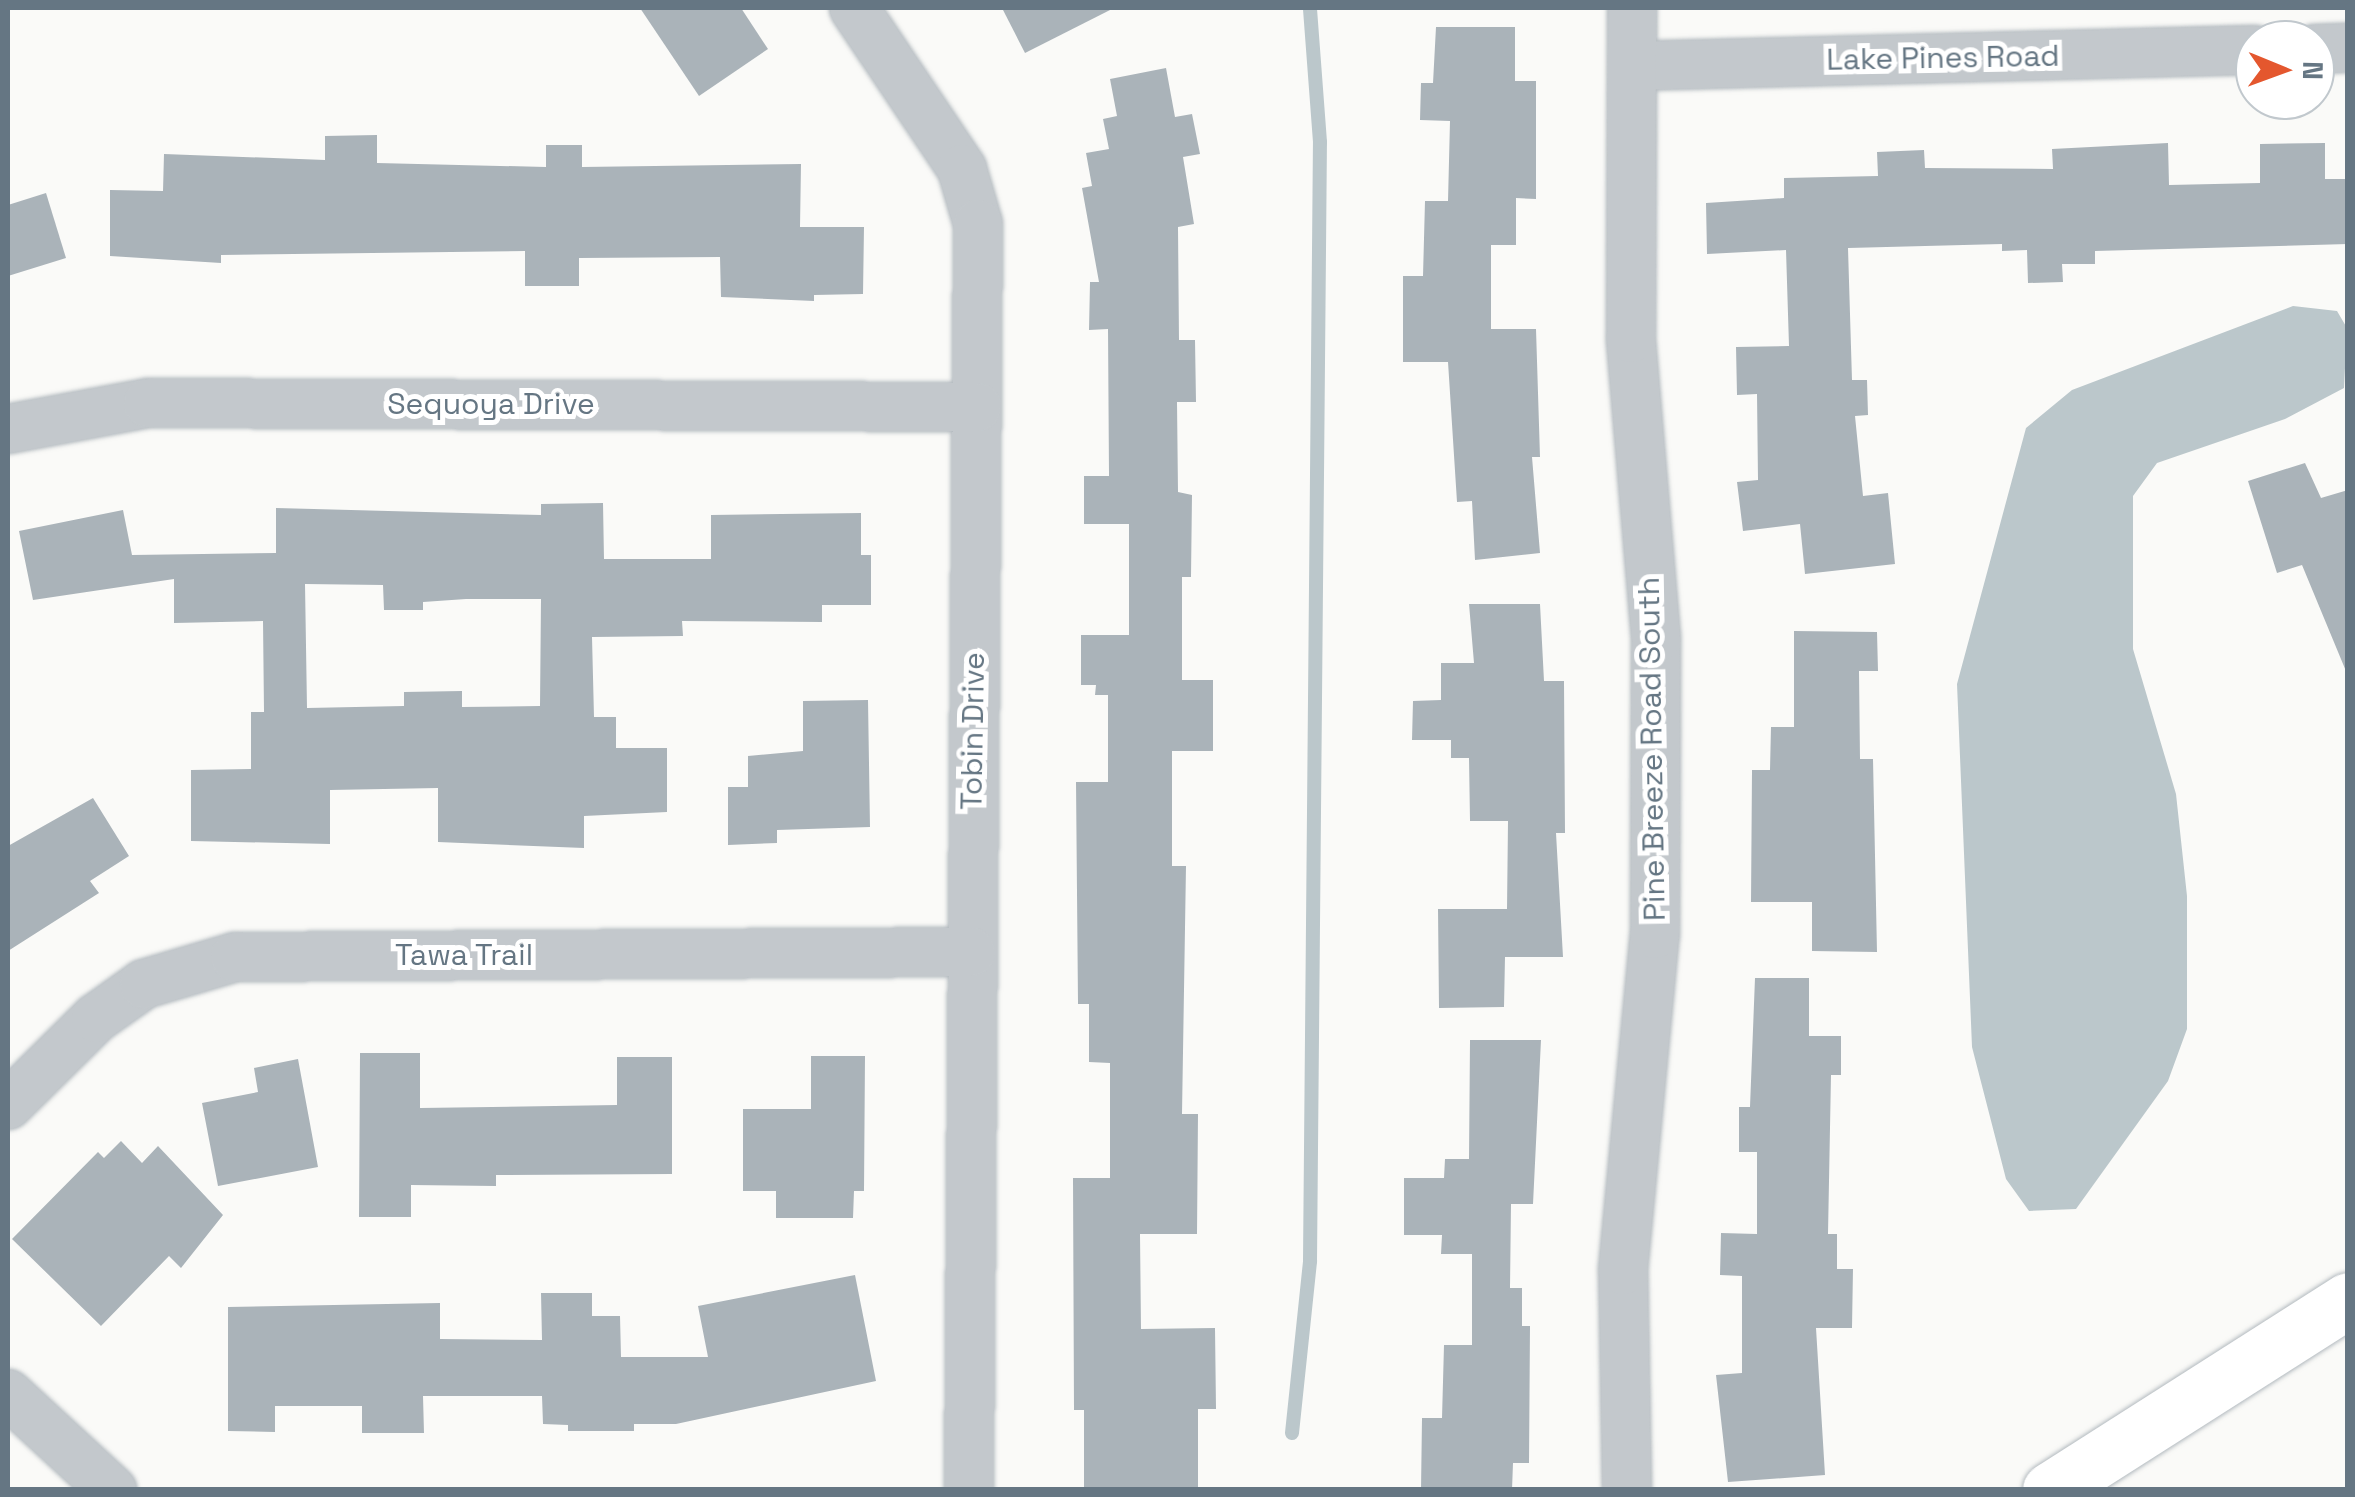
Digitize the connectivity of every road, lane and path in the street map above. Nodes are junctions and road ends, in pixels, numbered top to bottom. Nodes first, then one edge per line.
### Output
1 (854, 8) edge
2 (1632, 8) edge
3 (2235, 51) edge
4 (1632, 66) junction
5 (977, 406) junction
6 (8, 429) edge
7 (971, 952) junction
8 (8, 1105) edge
9 (2348, 1300) edge
10 (8, 1394) edge
11 (112, 1490) edge
12 (968, 1490) edge
13 (1627, 1490) edge
14 (2050, 1490) edge

1 - 5 street, Tobin Drive
2 - 4 street, Pine Breeze Road South
3 - 4 street, Lake Pines Road
4 - 13 street, Pine Breeze Road South
5 - 6 street, Sequoya Drive
5 - 7 street, Tobin Drive
7 - 8 street, Tawa Trail
7 - 12 street, Tobin Drive
9 - 14 main road
10 - 11 street

